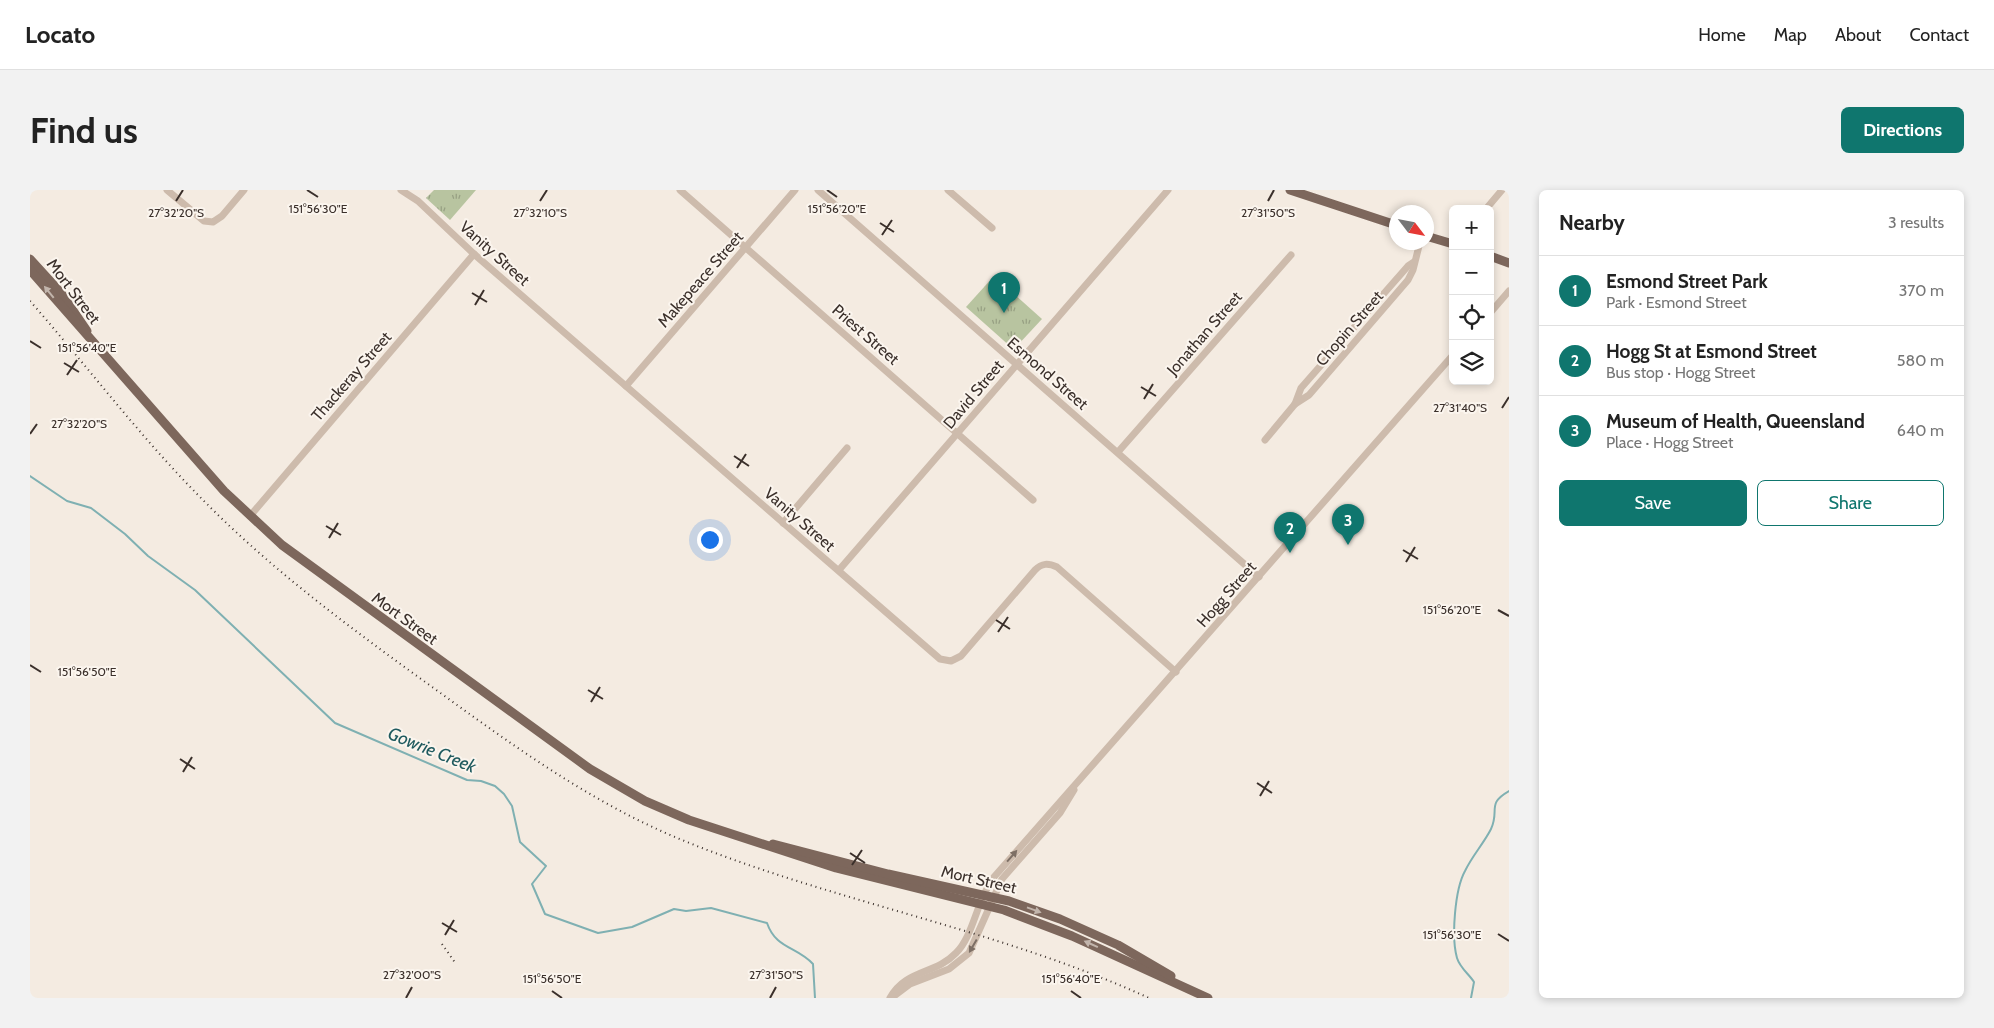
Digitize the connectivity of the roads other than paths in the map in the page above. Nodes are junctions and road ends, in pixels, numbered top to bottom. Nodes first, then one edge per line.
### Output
1 (167, 190) edge
2 (244, 190) edge
3 (401, 190) edge
4 (680, 190) edge
5 (795, 190) edge
6 (818, 190) edge
7 (948, 190) edge
8 (1168, 190) edge
9 (1290, 190) edge
10 (1502, 190) edge
11 (1489, 205) edge
12 (1389, 223) edge
13 (992, 228) dead end
14 (1434, 238) edge
15 (1449, 243) edge
16 (745, 247) junction
17 (1418, 250) edge
18 (474, 254) junction
19 (1291, 255) dead end
20 (1494, 257) edge
21 (30, 259) edge
22 (1509, 263) edge
23 (30, 270) edge
24 (1509, 291) edge
25 (1494, 308) edge
26 (93, 342) junction
27 (1449, 360) edge
28 (1017, 364) junction
29 (626, 386) junction
30 (958, 433) junction
31 (1265, 440) dead end
32 (847, 448) dead end
33 (1118, 452) junction
34 (1033, 500) dead end
35 (250, 516) junction
36 (783, 523) junction
37 (839, 570) junction
38 (1259, 576) junction
39 (1176, 672) junction
40 (1078, 783) junction
41 (980, 899) junction
42 (992, 902) junction
43 (890, 998) edge
44 (1208, 998) edge

1 - 2 street
3 - 18 street, Vanity Street
4 - 16 street, Priest Street
5 - 16 street, Makepeace Street
6 - 28 street, Esmond Street
7 - 13 street
8 - 28 street, David Street
9 - 12 main road
10 - 11 street
14 - 15 main road
16 - 29 street, Makepeace Street
16 - 30 street, Priest Street
17 - 31 street, Chopin Street
18 - 29 street, Vanity Street
18 - 35 street, Thackeray Street
19 - 33 street, Jonathan Street
20 - 22 main road
21 - 26 main road, Mort Street
26 -> 23 main road, Mort Street
24 - 25 street
26 - 35 main road, Mort Street
27 - 38 street, Hogg Street
28 - 30 street, David Street
28 - 33 street, Esmond Street
29 - 36 street, Vanity Street
30 - 34 street, Priest Street
30 - 37 street, David Street
32 - 36 street
33 - 38 street, Esmond Street
35 - 41 main road, Mort Street
36 - 37 street, Vanity Street
37 - 39 street, Vanity Street
38 - 39 street, Hogg Street
39 - 40 street, Hogg Street
41 -> 40 street, Hogg Street
40 - 42 street, Hogg Street
41 - 42 main road, Mort Street
41 - 43 street, Hogg Street
42 -> 43 street, Hogg Street
42 - 44 main road, Mort Street

